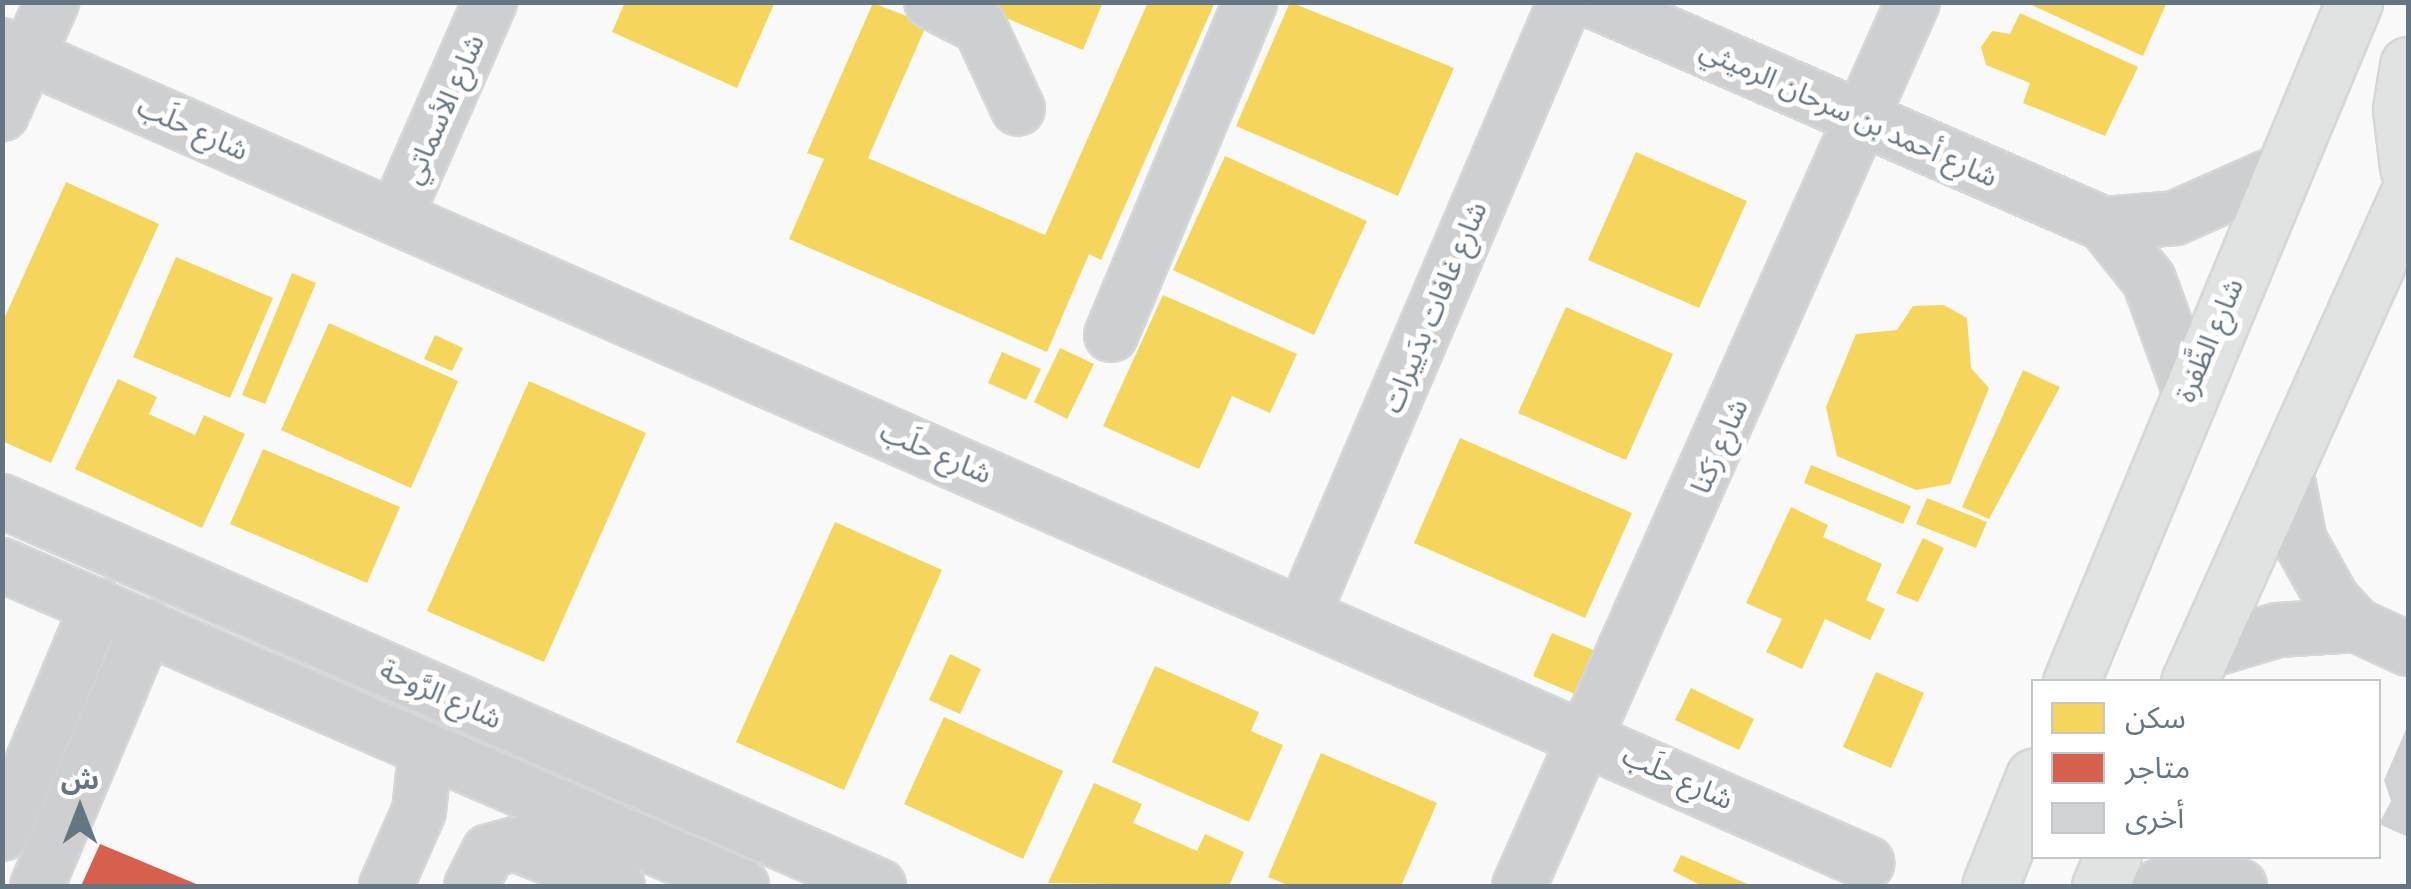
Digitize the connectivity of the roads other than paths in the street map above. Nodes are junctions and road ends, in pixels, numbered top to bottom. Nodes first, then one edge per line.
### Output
1 (52, 2) edge
2 (490, 2) edge
3 (931, 2) edge
4 (1250, 2) edge
5 (1564, 2) edge
6 (1594, 2) edge
7 (1913, 2) edge
8 (2354, 2) edge
9 (15, 50) edge
10 (2408, 65) edge
11 (1018, 108) dead end
12 (2, 114) edge
13 (1864, 120) junction
14 (2408, 168) edge
15 (2282, 171) junction
16 (2408, 195) edge
17 (396, 216) junction
18 (2104, 224) junction
19 (1111, 336) dead end
20 (2188, 387) junction
21 (2287, 475) junction
22 (2, 502) edge
23 (2, 565) edge
24 (98, 605) junction
25 (1304, 612) junction
26 (147, 626) junction
27 (2394, 638) edge
28 (2197, 667) edge
29 (2072, 679) edge
30 (59, 699) junction
31 (108, 719) junction
32 (1590, 738) junction
33 (426, 748) junction
34 (491, 777) junction
35 (2031, 784) edge
36 (2, 834) edge
37 (2112, 859) edge
38 (2231, 859) edge
39 (1867, 863) dead end
40 (37, 886) edge
41 (386, 886) edge
42 (422, 886) edge
43 (471, 886) edge
44 (618, 886) edge
45 (742, 886) edge
46 (879, 886) edge
47 (1519, 886) edge
48 (1990, 886) edge
49 (2100, 886) edge
50 (2159, 886) edge
51 (2240, 886) edge
52 (2258, 886) edge

1 - 9 street
2 - 17 street, شارع الأسماتي
3 - 11 street
4 - 19 street
5 - 25 street, شارع غافات بدَييرات
6 - 13 street, شارع أحمد بن سرحان الرميثي
7 - 13 street, شارع رَكنا
8 - 15 main road, شارع الظَّفرة
9 - 12 street
9 - 17 street, شارع حلَب
10 - 14 main road
13 - 18 street, شارع أحمد بن سرحان الرميثي
13 - 32 street, شارع رَكنا
15 - 18 street, شارع أحمد بن سرحان الرميثي
15 - 20 main road, شارع الظَّفرة
16 - 21 main road
17 - 25 street, شارع حلَب
18 - 20 street, شارع أحمد بن سرحان الرميثي
20 - 29 main road, شارع الظَّفرة
21 - 27 street
21 - 28 main road
22 - 46 street, شارع الرَّوحة
23 - 24 street, شارع الرَّوحة
24 - 26 street, شارع الرَّوحة
24 - 30 street
25 - 32 street, شارع حلَب
26 - 31 street
26 - 33 street, شارع الرَّوحة
27 - 28 street
30 - 31 street
30 - 36 street
31 - 40 street
32 - 39 street, شارع حلَب
32 - 47 street, شارع رَكنا
33 - 34 street, شارع الرَّوحة
33 - 41 street
34 - 42 street
34 - 45 street, شارع الرَّوحة
35 - 48 main road
37 - 49 main road
38 - 52 street
43 - 44 street
50 - 51 street

